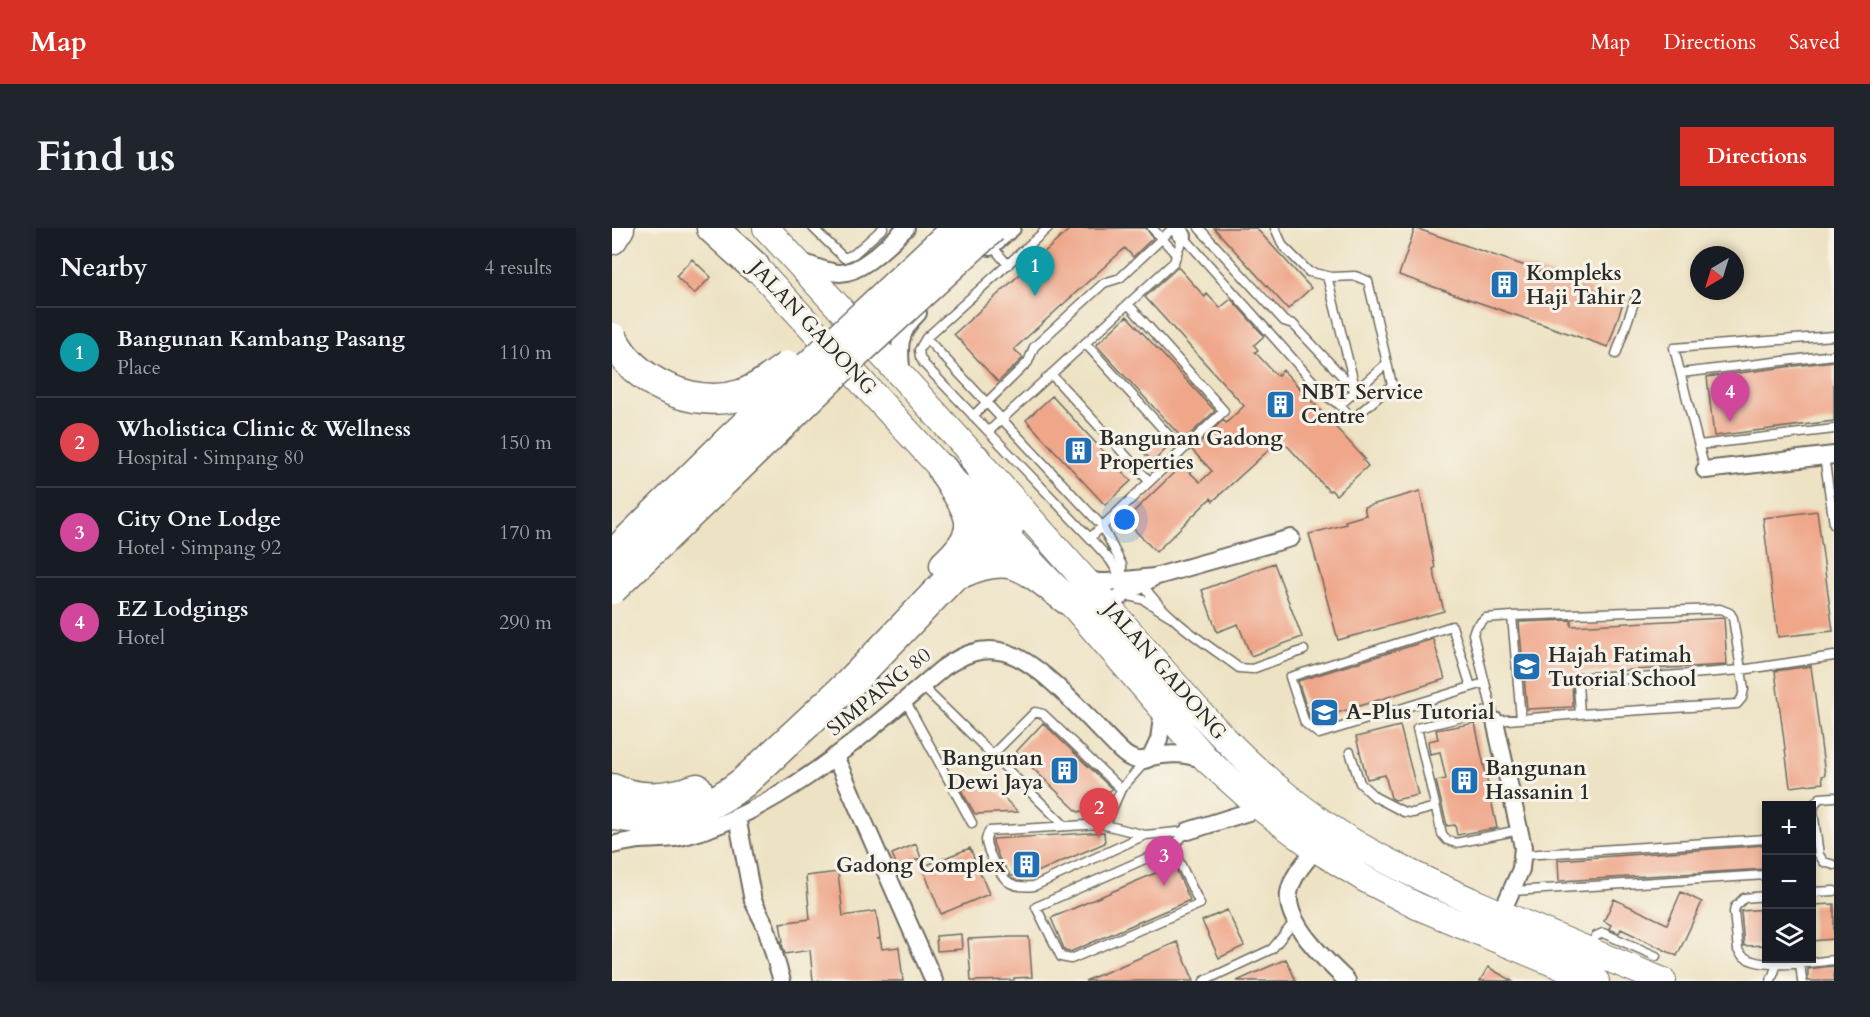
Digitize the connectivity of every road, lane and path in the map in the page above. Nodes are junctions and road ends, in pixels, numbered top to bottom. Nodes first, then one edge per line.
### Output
1 (620, 228) edge
2 (712, 228) edge
3 (721, 228) edge
4 (766, 228) edge
5 (813, 228) edge
6 (883, 228) edge
7 (906, 228) edge
8 (957, 228) edge
9 (976, 228) edge
10 (1012, 228) edge
11 (1048, 228) edge
12 (1152, 228) edge
13 (1199, 228) edge
14 (1275, 228) edge
15 (1177, 231) edge
16 (992, 237) edge
17 (612, 239) edge
18 (1162, 239) junction
19 (1177, 255) junction
20 (795, 260) junction
21 (1008, 265) junction
22 (754, 266) junction
23 (1328, 276) junction
24 (1636, 294) dead end
25 (1128, 304) junction
26 (866, 312) junction
27 (1834, 336) edge
28 (612, 338) edge
29 (927, 338) junction
30 (1085, 343) junction
31 (1616, 354) dead end
32 (1834, 355) edge
33 (1387, 363) junction
34 (1681, 373) junction
35 (1051, 374) junction
36 (902, 378) junction
37 (1356, 391) junction
38 (988, 402) junction
39 (1341, 405) junction
40 (973, 416) junction
41 (1003, 418) junction
42 (1834, 429) edge
43 (989, 432) junction
44 (1699, 445) junction
45 (1182, 450) junction
46 (1829, 455) edge
47 (975, 459) junction
48 (943, 470) junction
49 (1705, 470) joint
50 (1831, 479) edge
51 (1149, 481) junction
52 (1834, 524) edge
53 (1102, 526) junction
54 (1003, 532) junction
55 (1090, 538) junction
56 (1291, 538) dead end
57 (612, 556) edge
58 (953, 576) junction
59 (1148, 581) junction
60 (1075, 588) junction
61 (612, 589) edge
62 (1118, 594) junction
63 (1170, 616) junction
64 (1512, 616) junction
65 (1304, 650) dead end
66 (1834, 656) edge
67 (1741, 670) junction
68 (1485, 683) junction
69 (922, 686) junction
70 (1471, 687) junction
71 (905, 700) junction
72 (1163, 710) junction
73 (1580, 714) junction
74 (1493, 716) junction
75 (1521, 719) junction
76 (1350, 752) dead end
77 (992, 755) junction
78 (836, 756) junction
79 (1150, 758) junction
80 (1207, 760) junction
81 (612, 789) edge
82 (1121, 789) junction
83 (1834, 797) edge
84 (1436, 807) junction
85 (1261, 808) junction
86 (612, 813) edge
87 (737, 817) junction
88 (972, 823) dead end
89 (1101, 824) junction
90 (1064, 825) junction
91 (1519, 830) junction
92 (1188, 831) junction
93 (1145, 835) junction
94 (1762, 839) edge
95 (612, 845) edge
96 (1172, 847) junction
97 (1316, 849) junction
98 (1524, 855) junction
99 (1834, 865) edge
100 (1762, 875) edge
101 (1512, 891) junction
102 (1834, 891) edge
103 (1816, 892) edge
104 (1762, 896) edge
105 (1501, 914) junction
106 (1295, 921) junction
107 (1588, 950) junction
108 (1656, 956) dead end
109 (1834, 960) edge
110 (1816, 961) edge
111 (1788, 963) edge
112 (1800, 963) edge
113 (1777, 964) junction
114 (1568, 976) edge
115 (782, 981) edge
116 (934, 981) edge
117 (1204, 981) edge
118 (1347, 981) edge
119 (1596, 981) edge
120 (1663, 981) edge
121 (1771, 981) edge
122 (1802, 981) edge

1 - 17 highway
2 - 22 highway
3 - 22 main road, JALAN GADONG
4 - 20 main road, JALAN GADONG
5 - 6 lane
7 - 20 street
8 - 26 highway, bridge
9 - 16 lane
10 - 16 street
11 - 21 lane
12 - 18 lane
13 - 37 lane
14 - 23 lane
15 - 18 lane
15 - 19 lane
15 - 39 lane
16 - 21 lane
16 - 36 street
16 - 61 highway, bridge
18 - 19 lane
18 - 38 lane
19 - 25 lane
20 - 36 main road, JALAN GADONG
21 - 29 lane
22 - 48 main road, JALAN GADONG
23 - 33 lane
23 - 37 lane
24 - 31 lane
25 - 30 lane
25 - 45 lane
26 - 28 highway, bridge
26 - 57 highway, bridge
27 - 34 lane
29 - 38 lane
29 - 40 lane
30 - 35 lane
30 - 45 lane
32 - 34 lane
33 - 37 lane
33 - 39 lane
34 - 44 lane
35 - 41 lane
35 - 51 lane
36 - 47 main road, JALAN GADONG
37 - 39 lane
38 - 40 lane
38 - 41 lane
40 - 43 lane
41 - 43 lane
41 - 53 lane
42 - 44 lane
43 - 55 lane
44 - 49 lane
45 - 51 lane
46 - 49 street
46 - 50 lane
47 - 54 highway
47 - 60 main road, JALAN GADONG
48 - 54 main road, JALAN GADONG
48 - 81 highway
50 - 52 lane
51 - 53 lane
53 - 55 lane
53 - 62 lane
54 - 58 highway
54 - 60 main road, JALAN GADONG
55 - 62 lane
56 - 59 street
58 - 60 highway
58 - 86 highway
59 - 62 street
59 - 63 lane
60 - 62 main road, JALAN GADONG
60 - 72 main road, JALAN GADONG
62 - 63 lane
62 - 105 main road, JALAN GADONG
63 - 65 lane
64 - 67 lane
64 - 68 lane
64 - 75 lane
66 - 67 lane
67 - 73 lane
67 - 73 lane
68 - 70 lane
68 - 74 lane
69 - 71 street, SIMPANG 80
69 - 77 lane
69 - 79 street, SIMPANG 80
70 - 70 lane
71 - 78 street, SIMPANG 80
71 - 88 lane
72 - 79 street
72 - 80 main road, JALAN GADONG
73 - 75 lane
74 - 75 lane
74 - 84 lane
74 - 91 street
76 - 84 lane
77 - 82 lane
77 - 90 lane
78 - 87 street, SIMPANG 80
78 - 116 street
79 - 80 street, SIMPANG 80
79 - 82 lane
80 - 85 main road, JALAN GADONG
82 - 89 lane
83 - 99 lane
84 - 91 lane
85 - 92 street
85 - 97 main road, JALAN GADONG
87 - 95 street, SIMPANG 80
87 - 115 street
89 - 90 lane
89 - 93 lane
90 - 93 lane
91 - 98 street
92 - 93 lane
92 - 96 lane
94 - 98 lane
96 - 96 lane
97 - 106 street
97 - 114 main road, JALAN GADONG
98 - 101 street
100 - 101 lane
101 - 105 street
102 - 103 lane
104 - 113 lane
105 - 107 main road, JALAN GADONG
106 - 117 lane
106 - 118 street
107 - 108 lane
107 - 120 main road, JALAN GADONG
109 - 110 lane
111 - 113 lane
112 - 122 lane
113 - 121 lane
114 - 119 main road, JALAN GADONG

